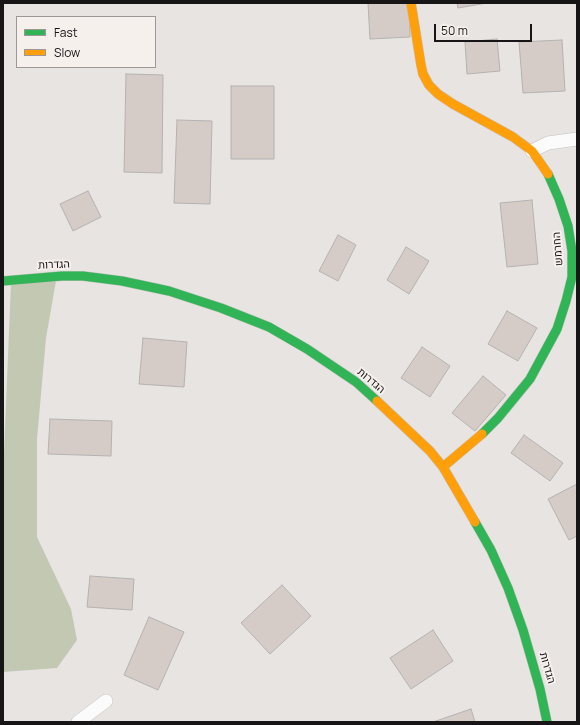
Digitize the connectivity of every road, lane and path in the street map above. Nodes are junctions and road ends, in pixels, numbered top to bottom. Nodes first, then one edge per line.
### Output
1 (411, 3) edge
2 (577, 139) edge
3 (532, 151) junction
4 (574, 278) edge
5 (3, 281) edge
6 (443, 467) junction
7 (106, 701) dead end
8 (78, 722) edge
9 (548, 722) edge

1 - 3 street, החרמש
2 - 3 street
3 - 4 street, החרמש
4 - 6 street, החרמש
5 - 6 street, הגדרות
6 - 9 street, הגדרות
7 - 8 street

